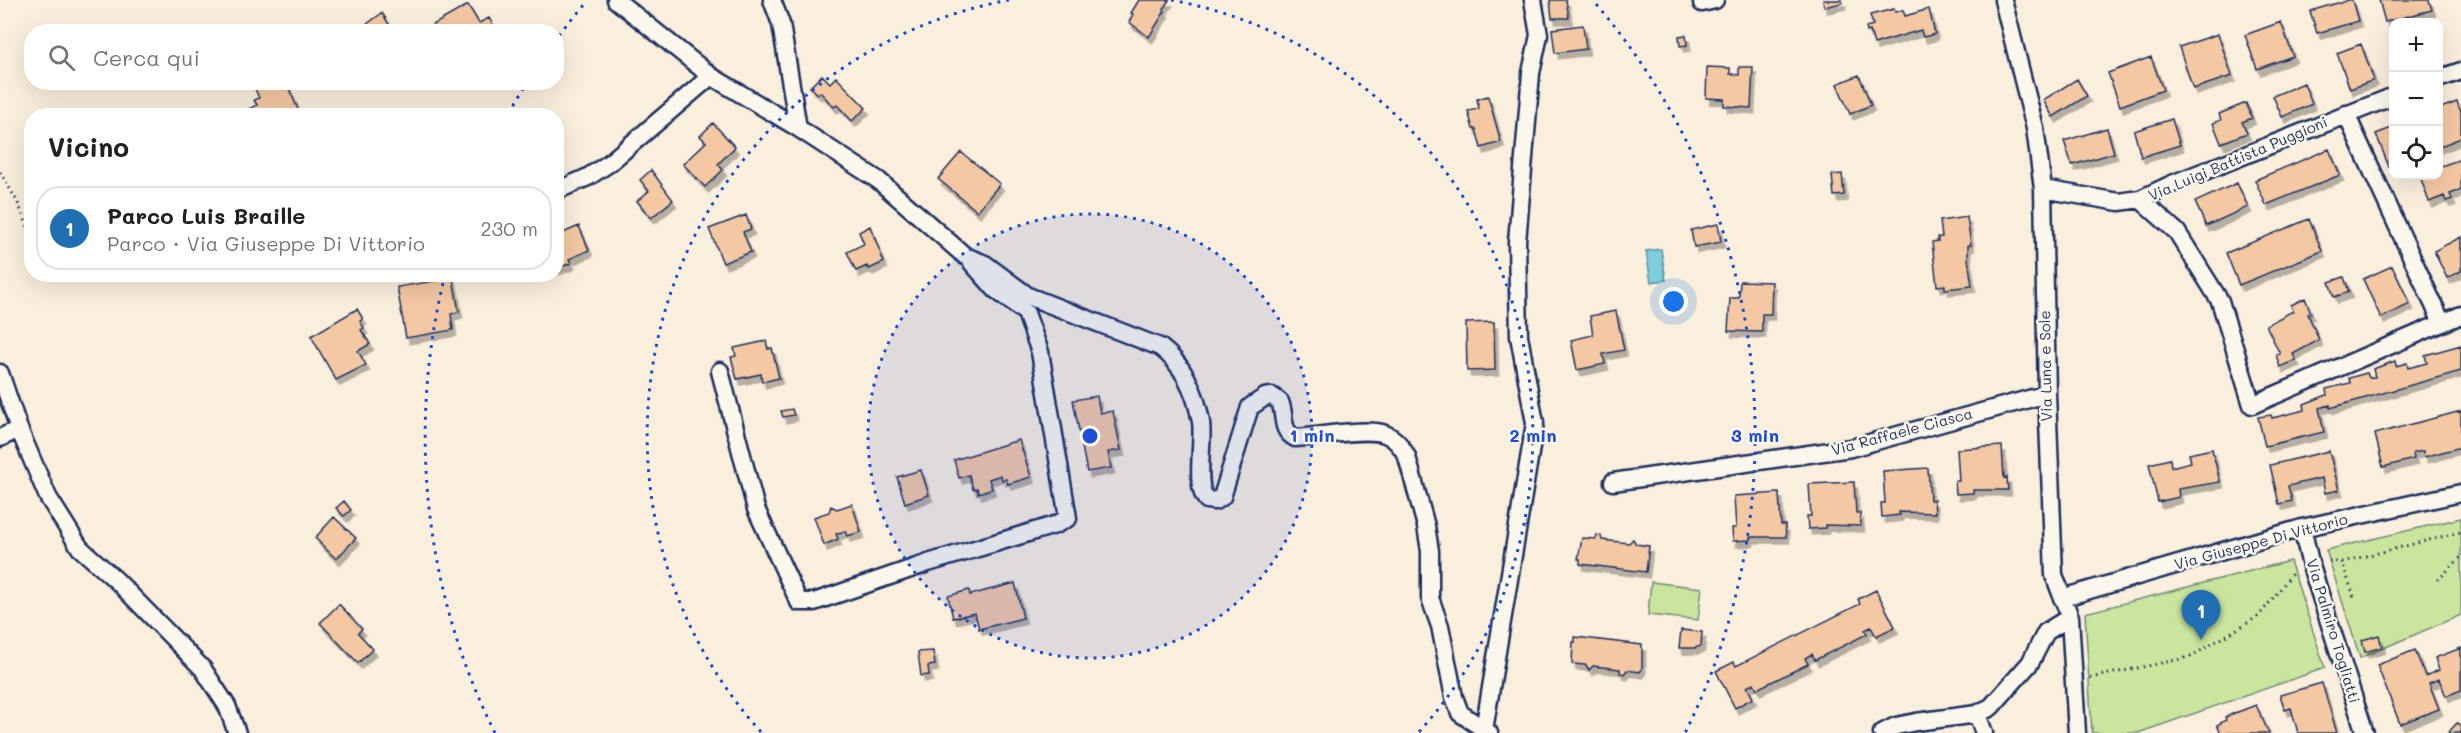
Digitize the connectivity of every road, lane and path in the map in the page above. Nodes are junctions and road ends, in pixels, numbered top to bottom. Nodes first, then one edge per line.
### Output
1 (616, 0) edge
2 (772, 0) edge
3 (1533, 0) edge
4 (1702, 0) edge
5 (1715, 0) edge
6 (2003, 0) edge
7 (2461, 71) edge
8 (711, 76) junction
9 (2443, 78) edge
10 (2389, 98) edge
11 (2346, 114) junction
12 (798, 128) junction
13 (0, 172) edge
14 (564, 187) edge
15 (2043, 189) junction
16 (2140, 199) junction
17 (24, 217) edge
18 (965, 256) junction
19 (2461, 315) edge
20 (2442, 323) junction
21 (720, 370) dead end
22 (0, 373) edge
23 (2047, 394) junction
24 (19, 429) junction
25 (0, 438) edge
26 (1613, 482) dead end
27 (2461, 493) edge
28 (2302, 528) junction
29 (2461, 532) edge
30 (2461, 557) edge
31 (2329, 561) dead end
32 (2342, 562) junction
33 (2294, 571) dead end
34 (2438, 580) dead end
35 (2062, 598) junction
36 (2355, 600) dead end
37 (2070, 617) junction
38 (2085, 679) dead end
39 (1977, 714) junction
40 (1486, 731) edge
41 (237, 733) edge
42 (1882, 733) edge
43 (1984, 733) edge
44 (2077, 733) edge
45 (2365, 733) edge

1 - 8 street
2 - 12 street
3 - 40 street
4 - 5 street
6 - 15 street, Via Luna e Sole
7 - 9 street
8 - 12 street
8 - 14 street
10 - 11 street, Via Luigi Battista Puggioni
11 - 16 street, Via Luigi Battista Puggioni
11 - 20 street
12 - 18 street
13 - 17 path
15 - 16 street, Via Luigi Battista Puggioni
15 - 23 street, Via Luna e Sole
16 - 20 street
18 - 21 street
18 - 40 street
19 - 20 street
22 - 24 street
23 - 26 street, Via Raffaele Ciasca
23 - 35 street, Via Luna e Sole
24 - 25 street
24 - 41 street
27 - 28 street, Via Giuseppe Di Vittorio
28 - 35 street, Via Giuseppe Di Vittorio
28 - 45 street, Via Palmiro Togliatti
29 - 32 path
30 - 34 path
31 - 32 path
32 - 36 path
33 - 38 path
35 - 37 street, Via Luna e Sole
37 - 39 street
37 - 44 street, Via Luna e Sole
39 - 42 street
39 - 43 street

